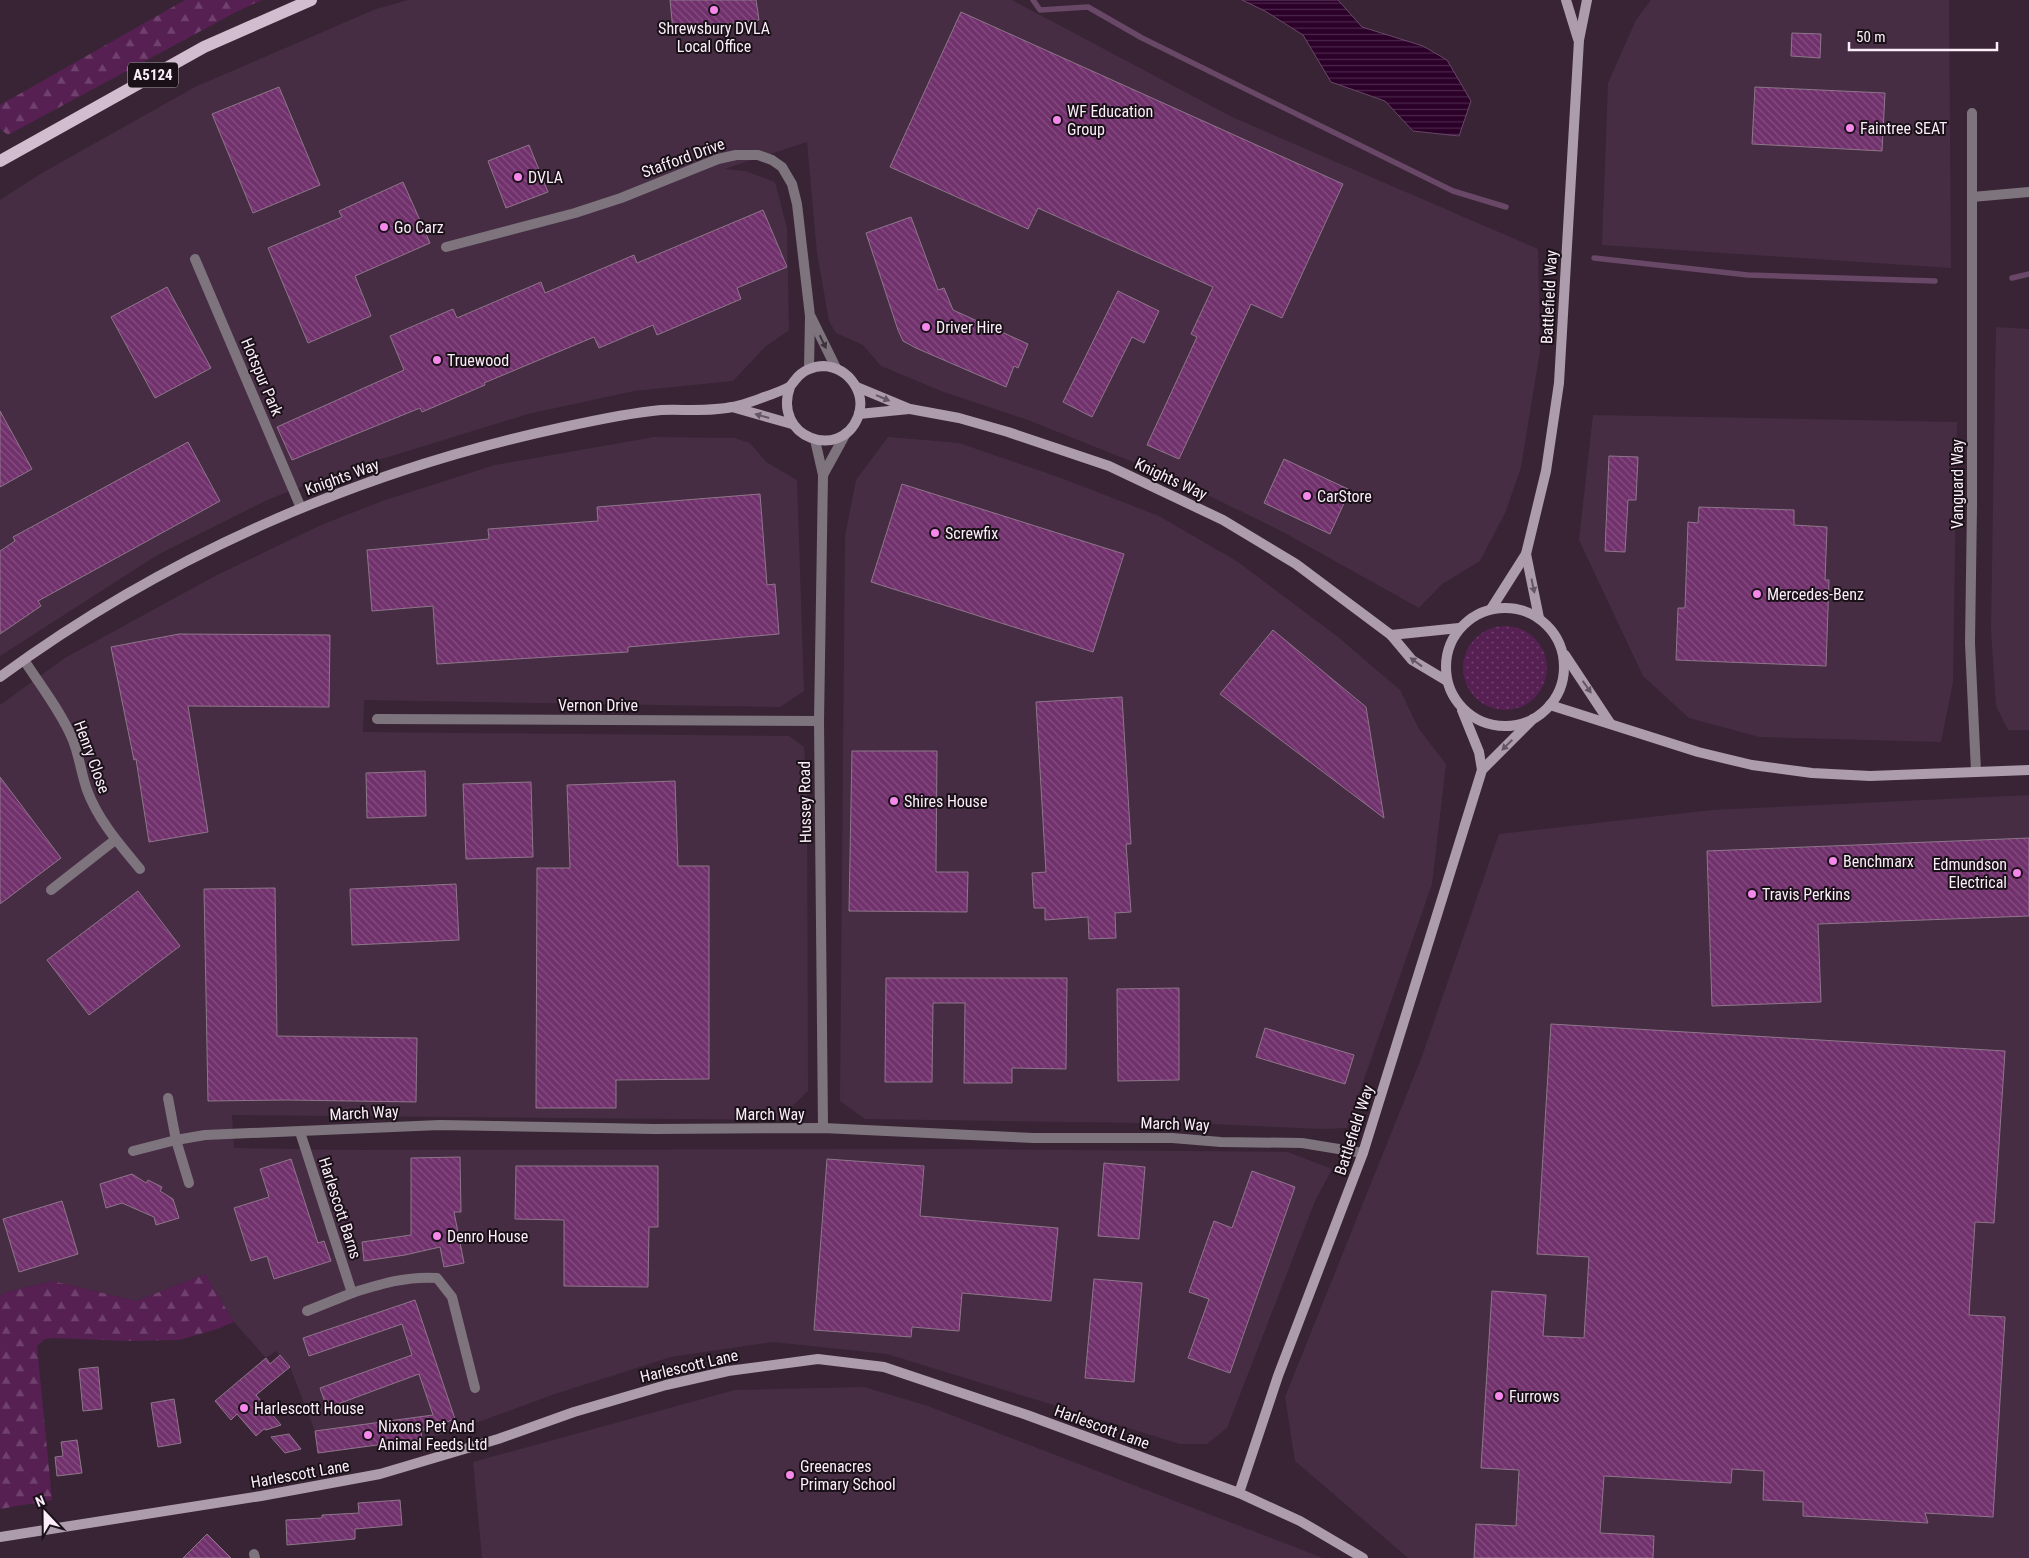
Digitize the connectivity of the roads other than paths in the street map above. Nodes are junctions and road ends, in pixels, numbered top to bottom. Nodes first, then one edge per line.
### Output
1 (311, 0) edge
2 (1566, 0) edge
3 (1586, 0) edge
4 (1579, 40) junction
5 (1972, 113) dead end
6 (0, 161) edge
7 (2029, 192) edge
8 (1972, 198) junction
9 (446, 247) dead end
10 (195, 259) dead end
11 (810, 316) junction
12 (836, 368) junction
13 (809, 369) junction
14 (790, 387) junction
15 (857, 387) junction
16 (732, 407) junction
17 (910, 409) junction
18 (859, 414) junction
19 (792, 424) junction
20 (846, 433) junction
21 (815, 440) junction
22 (822, 476) junction
23 (301, 508) junction
24 (1526, 554) junction
25 (1491, 609) junction
26 (1539, 618) junction
27 (1459, 628) junction
28 (1391, 635) junction
29 (1563, 652) junction
30 (24, 660) junction
31 (0, 677) edge
32 (1447, 681) junction
33 (1550, 705) junction
34 (1462, 709) junction
35 (377, 719) dead end
36 (1533, 720) junction
37 (819, 721) junction
38 (1610, 723) junction
39 (1482, 770) junction
40 (2029, 770) edge
41 (1976, 771) junction
42 (115, 840) junction
43 (140, 869) dead end
44 (51, 890) dead end
45 (168, 1098) dead end
46 (823, 1128) junction
47 (300, 1132) junction
48 (176, 1140) junction
49 (133, 1151) dead end
50 (1363, 1153) junction
51 (188, 1183) dead end
52 (352, 1293) junction
53 (307, 1312) dead end
54 (475, 1388) dead end
55 (1239, 1493) junction
56 (0, 1538) edge
57 (1363, 1558) edge

1 - 6 main road, A5124
2 - 4 street, Battlefield Way
3 - 4 street, Battlefield Way
4 - 24 street, Battlefield Way
5 - 8 street, Vanguard Way
7 - 8 street
8 - 41 street, Vanguard Way
9 - 11 street, Stafford Drive
10 - 23 street, Hotspur Park
11 -> 12 street, Stafford Drive
11 - 13 street, Stafford Drive
12 - 13 street
12 - 15 street, Knights Way
13 - 14 street, Knights Way
14 - 16 street, Knights Way
14 - 19 street
15 -> 17 street, Knights Way
15 - 18 street
19 -> 16 street, Knights Way
16 - 23 street, Knights Way
17 - 18 street, Knights Way
17 - 28 street, Knights Way
18 - 20 street
19 - 21 street, Knights Way
20 - 21 street
20 - 22 street, Hussey Road
21 - 22 street, Hussey Road
22 - 37 street, Hussey Road
23 - 30 street, Knights Way
24 - 25 street, Battlefield Way
24 -> 26 street, Battlefield Way
25 - 26 street, Battlefield Way
25 - 27 street, Battlefield Way
26 - 29 street, Battlefield Way
27 - 28 street
27 - 32 street, Battlefield Way
32 -> 28 street, Knights Way
29 - 33 street, Battlefield Way
29 -> 38 street
30 - 31 street, Knights Way
30 - 42 street, Henry Close
32 - 34 street, Battlefield Way
33 - 36 street, Battlefield Way
33 - 38 street
34 - 36 street, Battlefield Way
34 - 39 street, Battlefield Way
35 - 37 street, Vernon Drive
36 -> 39 street, Battlefield Way
37 - 46 street, Hussey Road
38 - 41 street
39 - 50 street, Battlefield Way
40 - 41 street
42 - 43 street, Henry Close
42 - 44 street
45 - 48 street
46 - 47 street, March Way
46 - 50 street, March Way
47 - 48 street, March Way
47 - 52 street, Harlescott Barns
48 - 49 street, March Way
48 - 51 street
50 - 55 street, Battlefield Way
52 - 53 street
52 - 54 street
55 - 56 street, Harlescott Lane
55 - 57 street, Harlescott Lane

